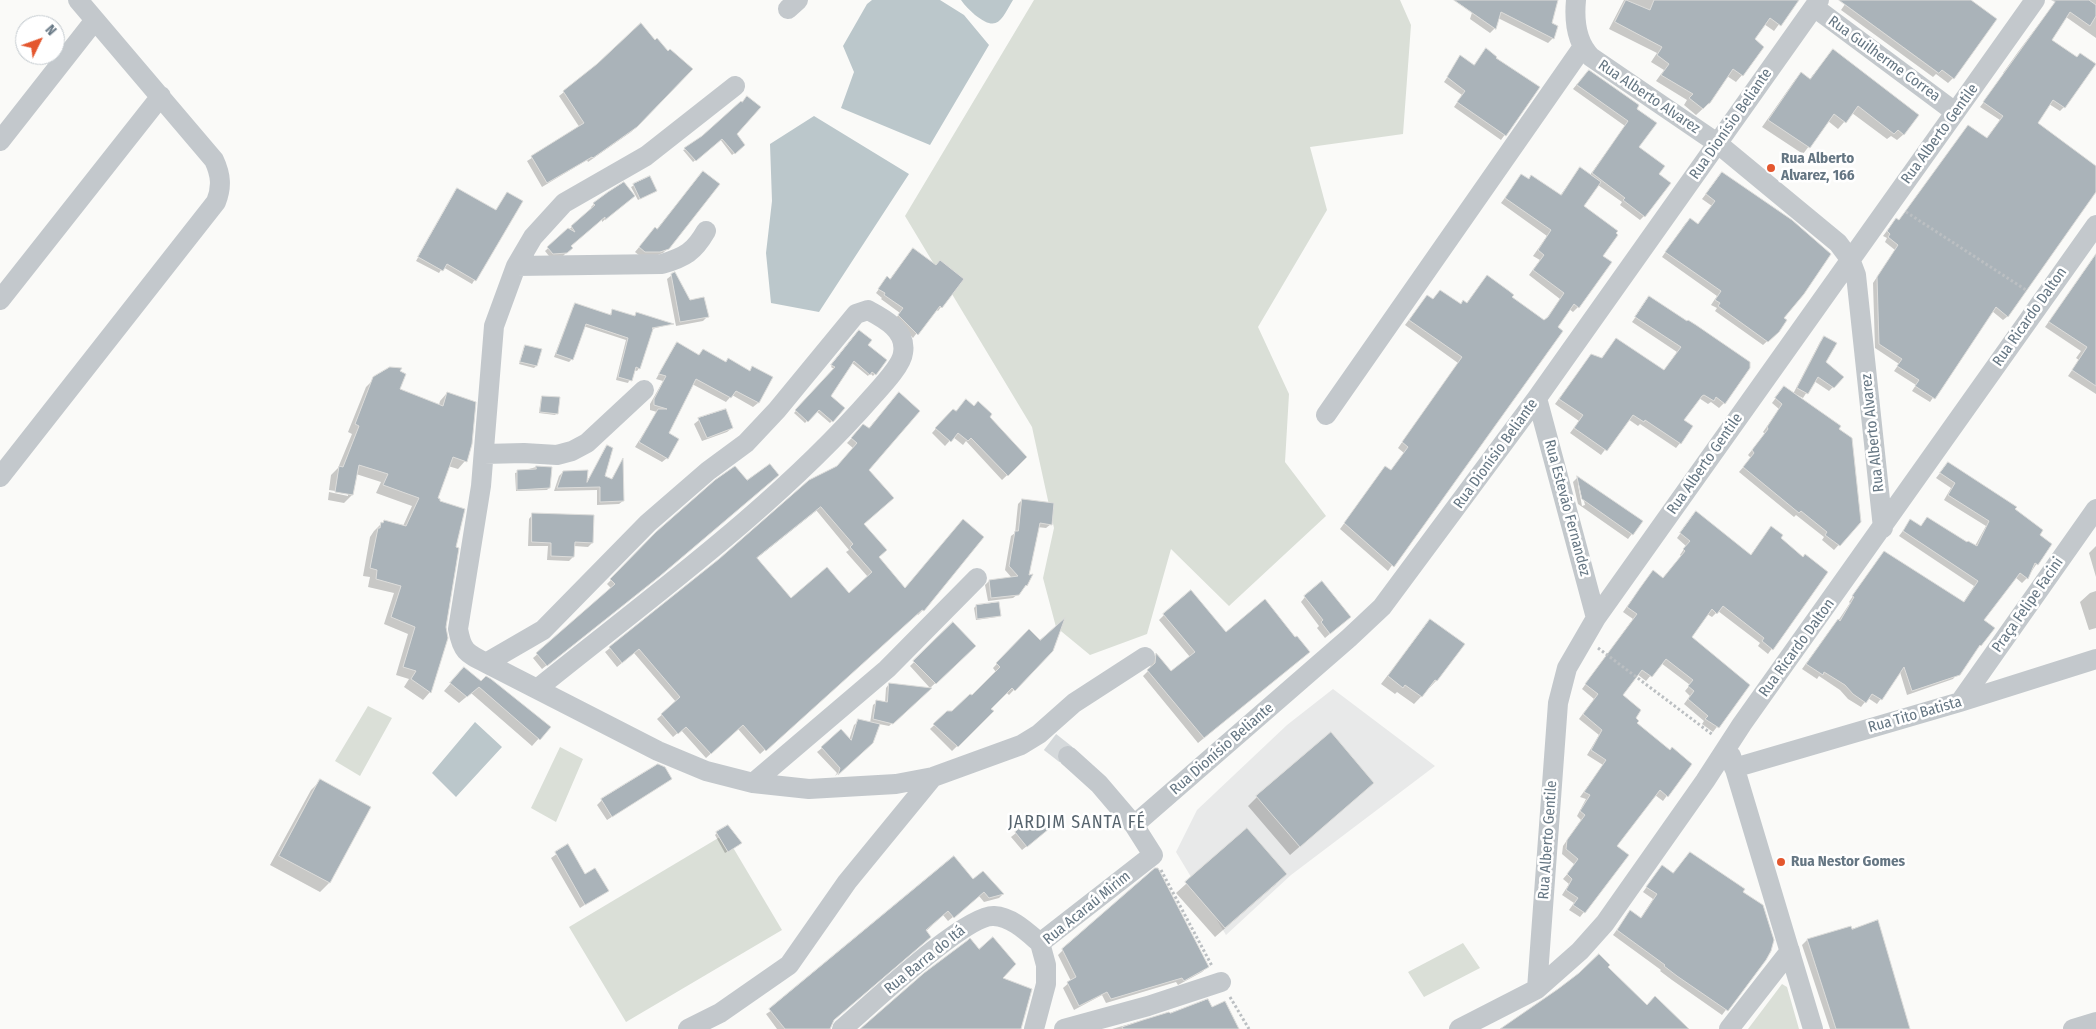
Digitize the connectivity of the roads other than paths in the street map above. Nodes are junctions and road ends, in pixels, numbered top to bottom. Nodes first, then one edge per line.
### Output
1 (78, 0) edge
2 (1576, 0) edge
3 (2035, 0) edge
4 (1816, 3) edge
5 (95, 20) junction
6 (1582, 48) junction
7 (734, 86) dead end
8 (160, 96) junction
9 (1955, 112) junction
10 (0, 141) edge
11 (1717, 143) junction
12 (2096, 225) edge
13 (706, 232) dead end
14 (1850, 259) junction
15 (516, 266) junction
16 (0, 300) edge
17 (644, 390) dead end
18 (1537, 398) junction
19 (1326, 415) dead end
20 (484, 454) junction
21 (0, 477) edge
22 (2096, 509) edge
23 (1883, 528) junction
24 (977, 578) dead end
25 (1596, 618) junction
26 (1145, 657) dead end
27 (2096, 659) edge
28 (486, 663) junction
29 (537, 689) junction
30 (1960, 702) junction
31 (1729, 746) junction
32 (1068, 756) tunnel mouth
33 (1734, 768) junction
34 (933, 777) junction
35 (753, 783) junction
36 (1134, 825) junction
37 (1040, 943) junction
38 (1790, 951) junction
39 (1221, 982) road end
40 (1537, 989) junction
41 (688, 1029) edge
42 (842, 1029) edge
43 (1034, 1029) edge
44 (1064, 1029) edge
45 (1459, 1029) edge
46 (1729, 1029) edge
47 (1813, 1029) edge

1 - 5 street
2 - 6 street
3 - 9 street, Rua Alberto Gentile
4 - 9 street, Rua Guilherme Correa
4 - 11 street, Rua Dionísio Beliante
5 - 8 street
5 - 10 street
6 - 11 street, Rua Alberto Alvarez
6 - 19 street
7 - 15 street
8 - 16 street
8 - 21 street
9 - 14 street, Rua Alberto Gentile
11 - 14 street, Rua Alberto Alvarez
11 - 18 street, Rua Dionísio Beliante
12 - 23 street, Rua Ricardo Dalton
13 - 15 street
14 - 23 street, Rua Alberto Alvarez
14 - 25 street, Rua Alberto Gentile
15 - 20 street
17 - 20 street
18 - 25 street, Rua Estevão Fernandez
18 - 36 street, Rua Dionísio Beliante
20 - 28 street
22 - 30 street, Praça Felipe Facini
23 - 31 street, Rua Ricardo Dalton
24 - 35 street
25 - 40 street, Rua Alberto Gentile
26 - 34 street
27 - 30 street, Rua Tito Batista
28 - 29 street
28 - 29 street
29 - 35 street
30 - 33 street, Rua Tito Batista
31 - 33 street
31 - 40 street, Rua Ricardo Dalton
32 - 36 street
33 - 38 street
34 - 35 street
34 - 41 street
36 - 37 street, Rua Acaraú Mirim
37 - 42 street, Rua Barra do Itá
37 - 43 street, Rua Acaraú Mirim
38 - 46 street
38 - 47 street
39 - 44 street
40 - 45 street, Rua Ricardo Dalton

